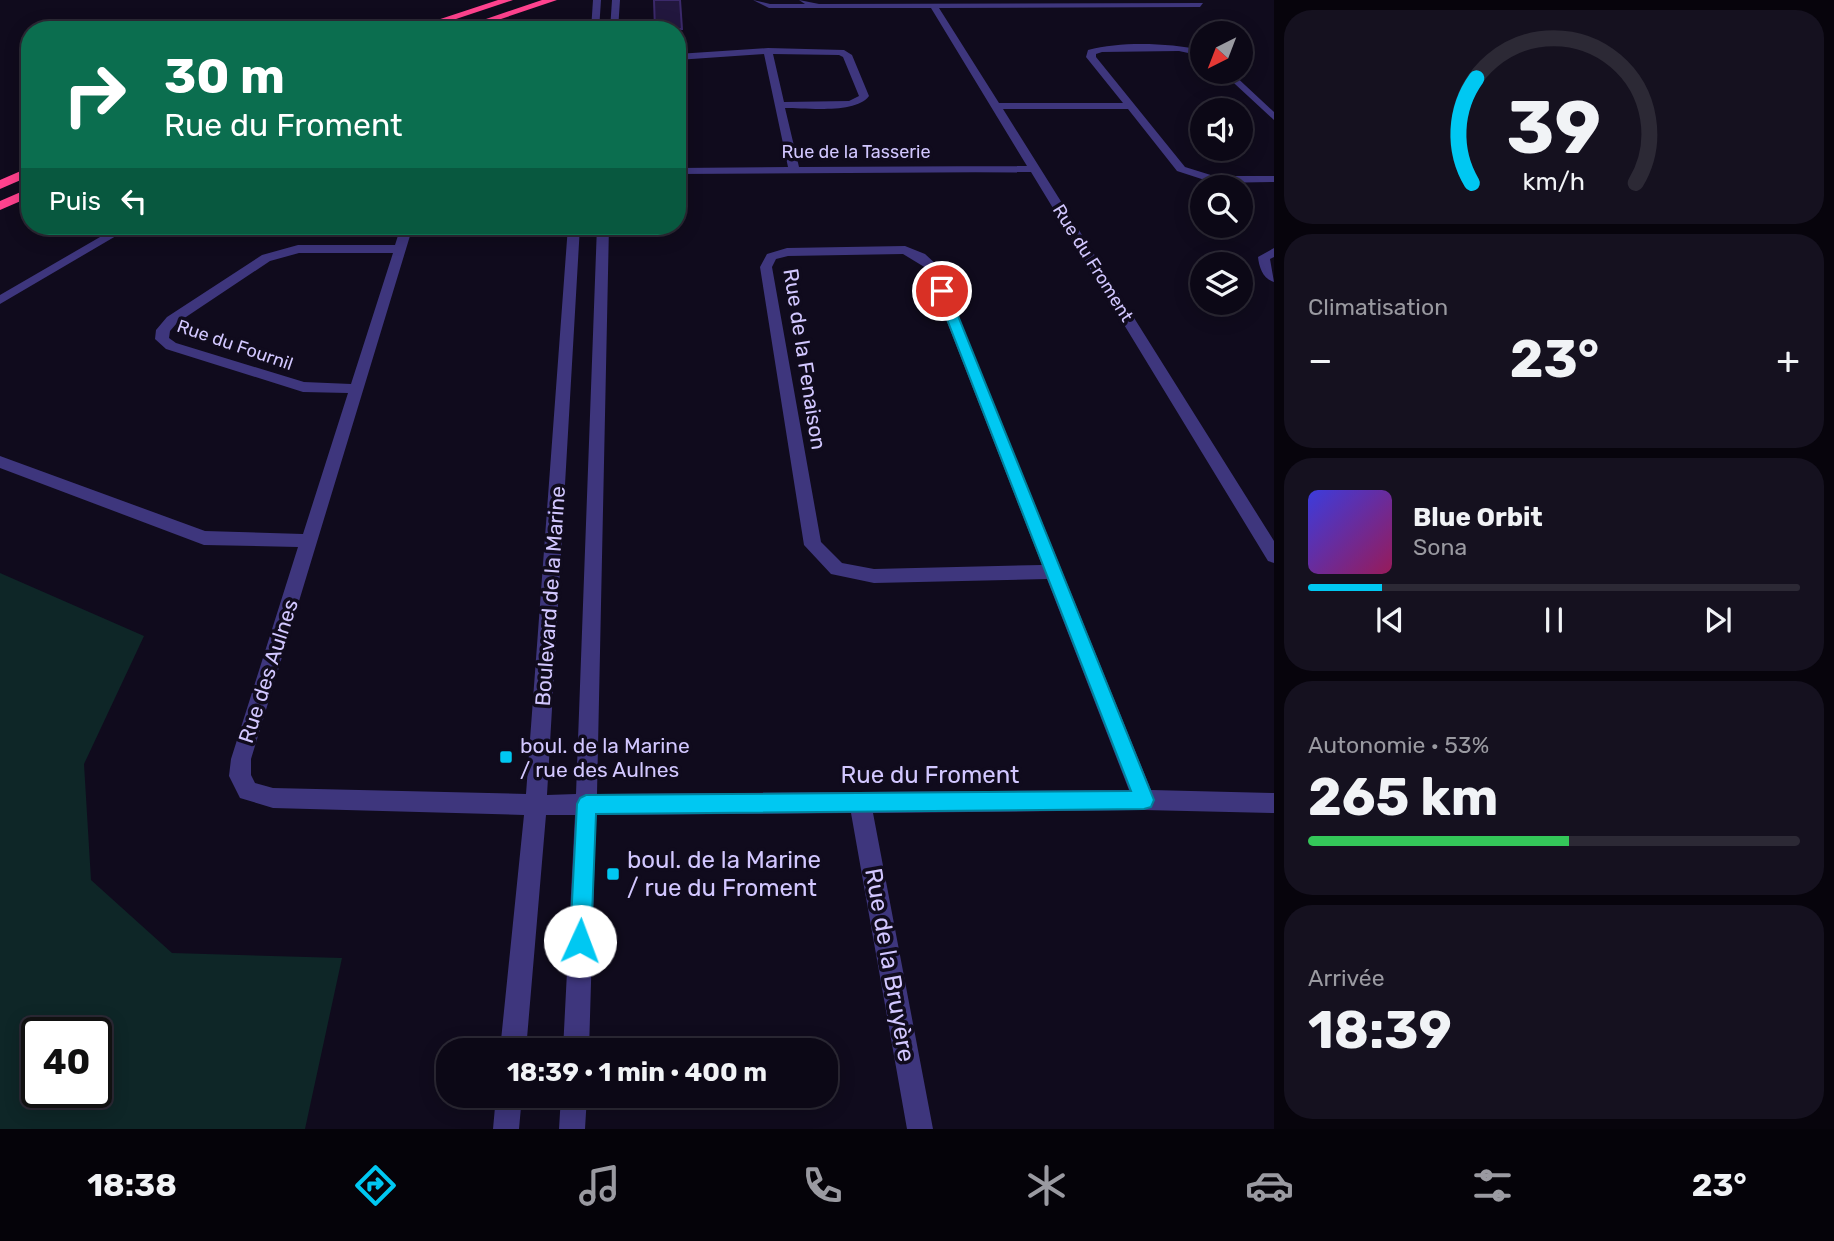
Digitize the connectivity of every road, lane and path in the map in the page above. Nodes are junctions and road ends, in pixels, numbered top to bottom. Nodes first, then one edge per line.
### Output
1 (508, 0) edge
2 (552, 0) edge
3 (597, 0) edge
4 (616, 0) edge
5 (757, 0) edge
6 (803, 0) edge
7 (1034, 3) edge
8 (1140, 3) edge
9 (1200, 5) dead end
10 (818, 6) junction
11 (934, 6) junction
12 (441, 21) edge
13 (486, 21) edge
14 (595, 21) edge
15 (615, 21) edge
16 (1190, 50) edge
17 (768, 51) junction
18 (686, 56) edge
19 (1239, 84) edge
20 (780, 105) junction
21 (996, 106) junction
22 (1128, 106) junction
23 (1274, 117) edge
24 (1034, 169) junction
25 (794, 170) junction
26 (686, 171) edge
27 (21, 175) edge
28 (1274, 179) edge
29 (0, 185) edge
30 (21, 196) edge
31 (0, 206) edge
32 (112, 235) edge
33 (404, 235) edge
34 (573, 235) edge
35 (603, 235) edge
36 (399, 249) junction
37 (1274, 252) edge
38 (1274, 278) edge
39 (0, 300) edge
40 (357, 389) junction
41 (0, 462) edge
42 (309, 541) junction
43 (1274, 556) edge
44 (1052, 572) junction
45 (1144, 800) junction
46 (860, 801) junction
47 (1274, 803) edge
48 (586, 804) junction
49 (536, 805) junction
50 (514, 1038) edge
51 (576, 1038) edge
52 (508, 1108) edge
53 (573, 1108) edge
54 (506, 1129) edge
55 (572, 1129) edge
56 (920, 1129) edge

1 - 12 highway
2 - 13 highway
3 - 14 street
4 - 15 street
5 - 10 street
6 - 10 street
7 - 8 street
7 - 11 street
8 - 9 street
10 - 11 street
11 - 21 street, Rue du Froment
16 - 22 street
17 - 18 street
17 - 20 street
17 - 20 street
19 - 23 street
20 - 25 street
21 - 22 street
21 - 24 street, Rue du Froment
22 - 28 street
24 - 25 street, Rue de la Tasserie
24 - 43 street, Rue du Froment
25 - 26 street, Rue de la Tasserie
27 - 29 highway
30 - 31 highway
32 - 39 street
33 - 36 street, Rue des Aulnes
34 - 49 street, Boulevard de la Marine
35 - 48 street, Boulevard de la Marine
36 - 40 street, Rue des Aulnes
36 - 40 street, Rue du Fournil
37 - 38 street
40 - 42 street, Rue des Aulnes
41 - 42 street
42 - 49 street, Rue des Aulnes
44 - 44 street, Rue de la Fenaison
44 - 45 street, Rue de la Fenaison
45 - 46 street, Rue du Froment
45 - 47 street, Rue du Froment
46 - 48 street, Rue du Froment
46 - 56 street, Rue de la Bruyère
48 - 49 street, Rue des Aulnes
48 - 51 street, Boulevard de la Marine
49 - 50 street, Boulevard de la Marine
52 - 54 street
53 - 55 street

